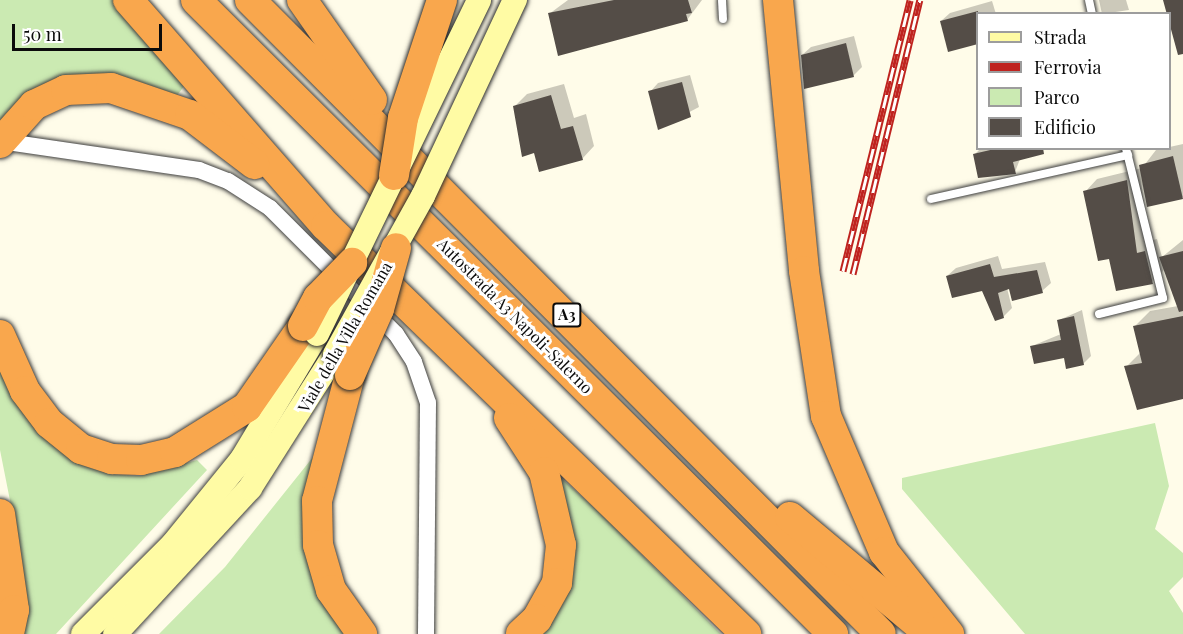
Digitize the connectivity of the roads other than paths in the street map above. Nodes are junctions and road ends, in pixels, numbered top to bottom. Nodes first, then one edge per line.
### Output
1 (128, 0) edge
2 (196, 0) edge
3 (250, 0) edge
4 (302, 0) edge
5 (442, 0) edge
6 (479, 0) edge
7 (515, 0) edge
8 (722, 0) edge
9 (778, 0) edge
10 (723, 19) dead end
11 (7, 143) edge
12 (1127, 152) edge
13 (406, 169) junction
14 (932, 200) dead end
15 (326, 226) junction
16 (396, 248) joint
17 (352, 263) joint
18 (1099, 314) dead end
19 (310, 330) junction
20 (0, 335) edge
21 (343, 364) junction
22 (477, 371) junction
23 (639, 388) junction
24 (0, 514) edge
25 (9, 634) edge
26 (83, 634) edge
27 (116, 634) edge
28 (362, 634) edge
29 (426, 634) edge
30 (521, 634) edge
31 (746, 634) edge
32 (833, 634) edge
33 (881, 634) edge
34 (930, 634) edge
35 (949, 634) edge

1 - 15 highway
2 - 32 highway, Autostrada A3 Napoli-Salerno / A3
3 - 13 highway, A3
4 - 13 highway
5 - 13 highway, bridge
6 - 13 main road, Viale della Villa Romana, bridge
7 - 16 main road, Viale della Villa Romana, bridge
8 - 10 lane
9 - 35 highway
11 - 15 highway
11 - 29 street
12 - 14 lane
12 - 18 lane
13 - 17 main road, Viale della Villa Romana, bridge
13 - 23 highway, A3
15 - 22 highway
16 - 21 highway, bridge
17 - 19 highway, bridge
19 - 20 highway
19 - 26 main road, Viale della Villa Romana
21 - 27 main road, Viale della Villa Romana
21 - 28 highway
22 - 30 highway
22 - 31 highway
23 - 33 highway, A3
23 - 34 highway, A3
24 - 25 highway

